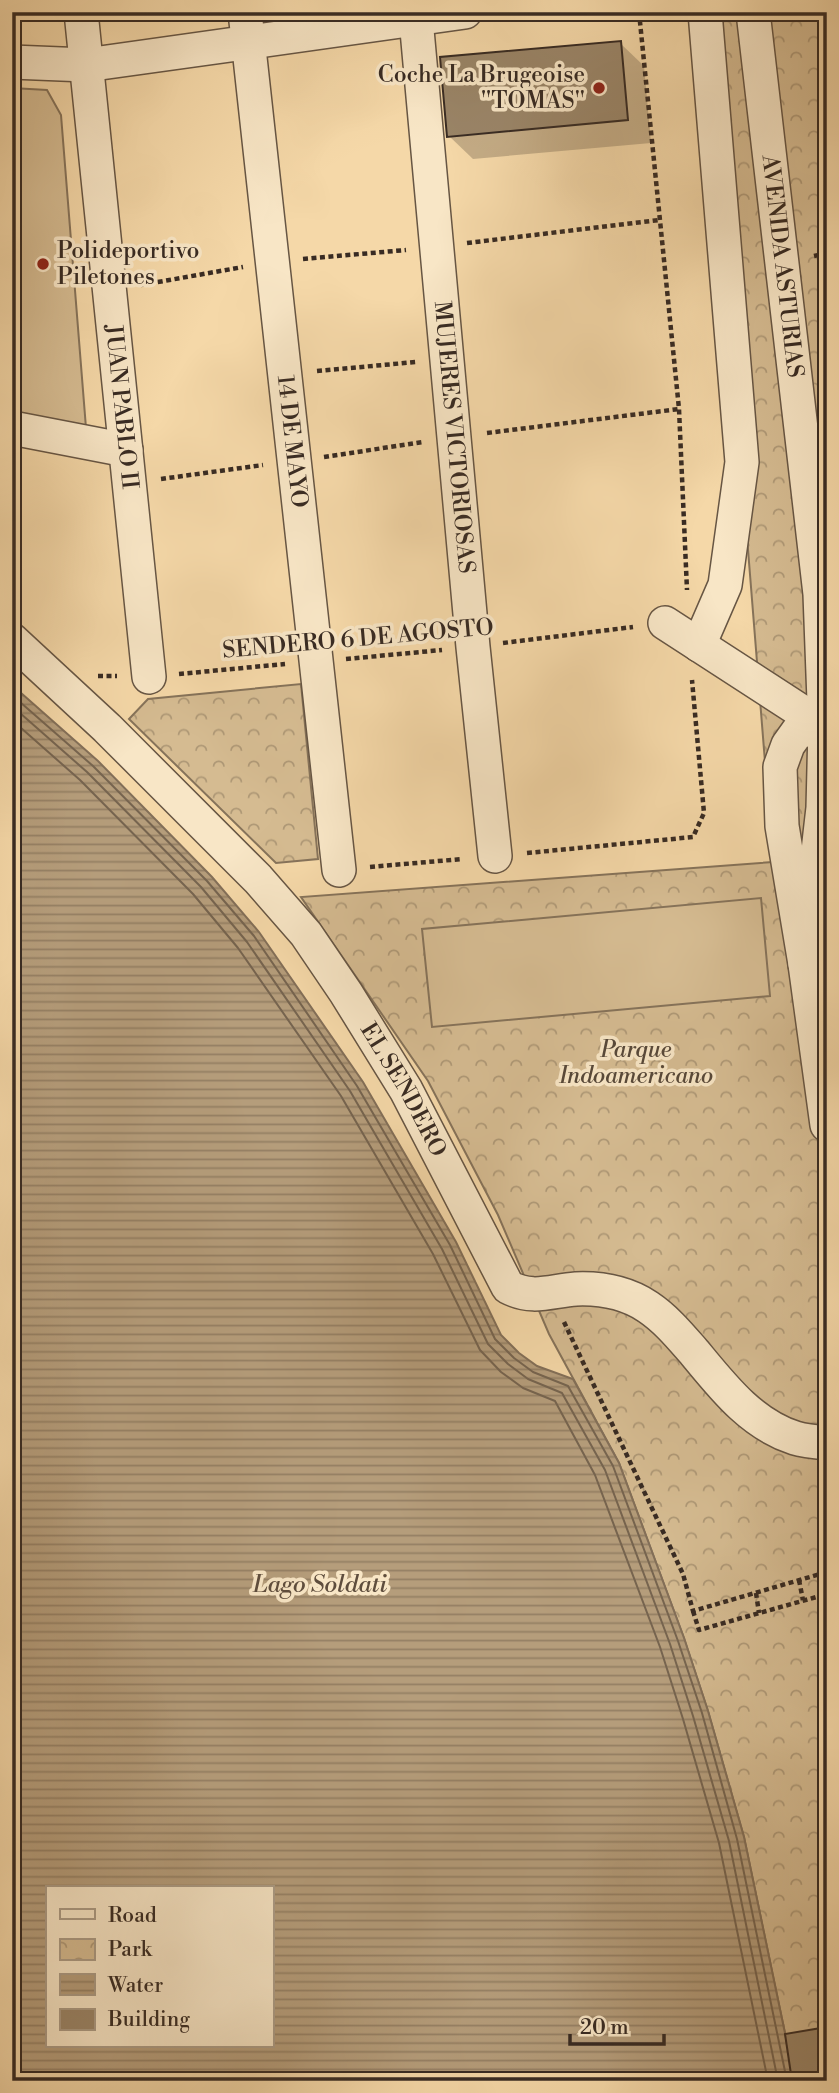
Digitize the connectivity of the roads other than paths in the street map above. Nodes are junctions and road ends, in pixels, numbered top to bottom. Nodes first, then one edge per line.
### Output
1 (81, 12) edge
2 (466, 12) edge
3 (705, 12) edge
4 (753, 12) edge
5 (416, 19) junction
6 (246, 27) edge
7 (12, 62) edge
8 (86, 65) junction
9 (12, 428) edge
10 (126, 450) junction
11 (825, 598) edge
12 (12, 640) edge
13 (149, 677) road end
14 (826, 728) edge
15 (495, 856) dead end
16 (339, 870) dead end
17 (805, 964) junction
18 (827, 1125) edge
19 (827, 1443) edge

1 - 8 street, JUAN PABLO II
2 - 5 street
3 - 14 street
4 - 11 street, AVENIDA ASTURIAS
5 - 6 street
5 - 15 street, MUJERES VICTORIOSAS
6 - 8 street
6 - 16 street, 14 DE MAYO
7 - 8 street
8 - 10 street, JUAN PABLO II
9 - 10 street
10 - 13 street, JUAN PABLO II
11 - 14 street, AVENIDA ASTURIAS
12 - 19 street, EL SENDERO
14 - 17 street, AVENIDA ASTURIAS
14 - 17 street, AVENIDA ASTURIAS
17 - 18 street, AVENIDA ASTURIAS

